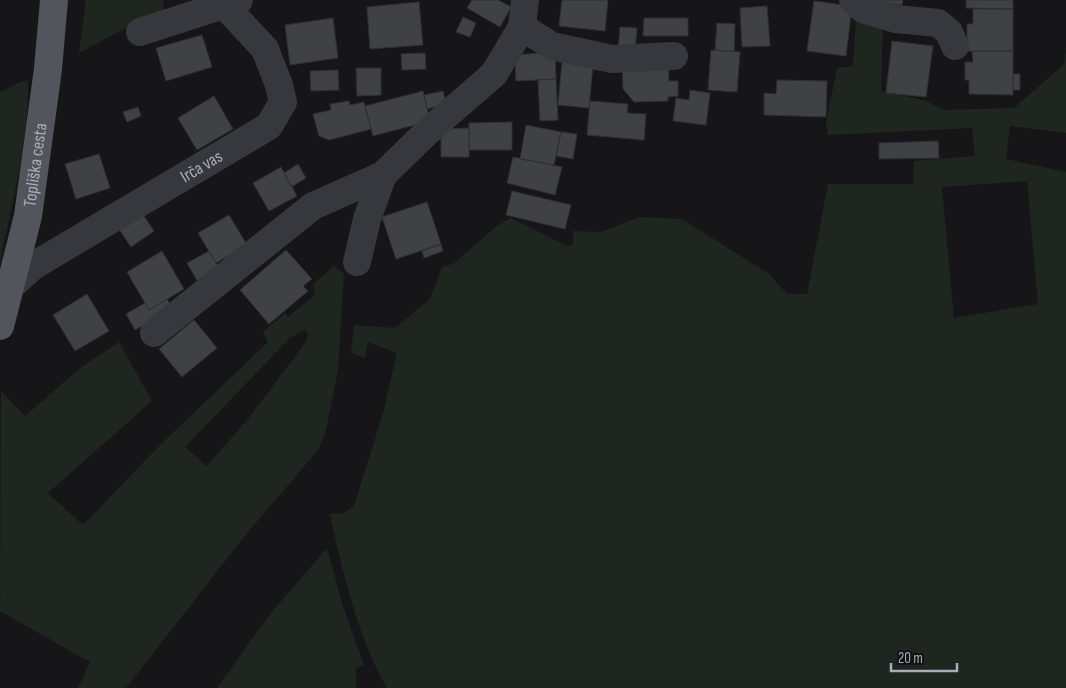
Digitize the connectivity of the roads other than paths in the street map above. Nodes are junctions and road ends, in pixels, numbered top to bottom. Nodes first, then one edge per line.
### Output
1 (54, 0) edge
2 (526, 0) edge
3 (853, 0) edge
4 (232, 2) edge
5 (522, 27) junction
6 (140, 32) dead end
7 (954, 46) dead end
8 (674, 56) dead end
9 (383, 175) junction
10 (357, 262) dead end
11 (12, 285) junction
12 (0, 326) edge
13 (154, 333) dead end

1 - 11 main road, Topliška cesta
2 - 5 street
3 - 7 street
4 - 6 street, Irča vas
4 - 11 street, Irča vas
5 - 8 street
5 - 9 street
9 - 10 street
9 - 13 street
11 - 12 main road, Topliška cesta

